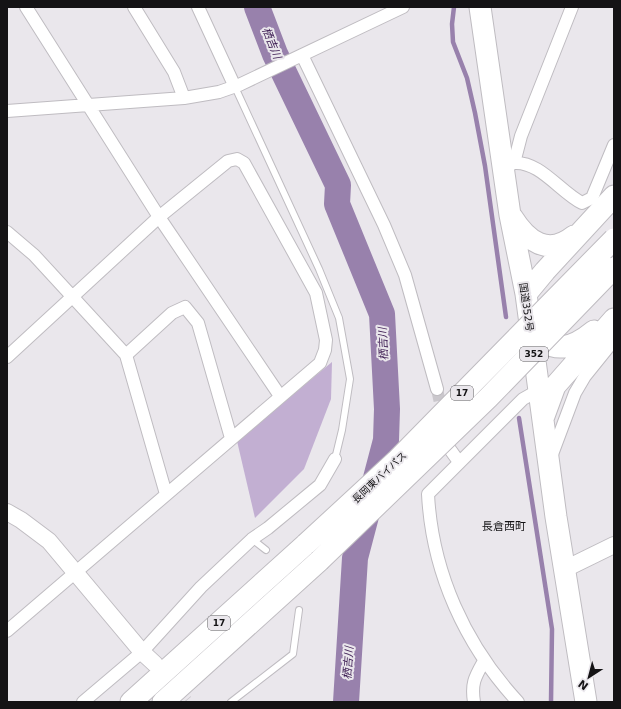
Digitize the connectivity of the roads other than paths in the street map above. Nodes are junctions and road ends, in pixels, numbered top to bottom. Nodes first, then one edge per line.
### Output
1 (26, 7) edge
2 (134, 7) edge
3 (198, 7) edge
4 (404, 7) edge
5 (480, 7) edge
6 (572, 7) edge
7 (300, 56) junction
8 (237, 86) junction
9 (184, 98) junction
10 (87, 105) junction
11 (7, 111) edge
12 (614, 145) edge
13 (509, 166) junction
14 (614, 196) edge
15 (510, 215) junction
16 (159, 217) junction
17 (584, 228) junction
18 (7, 232) edge
19 (614, 239) edge
20 (614, 268) edge
21 (526, 294) junction
22 (72, 296) junction
23 (614, 313) edge
24 (528, 317) junction
25 (614, 319) edge
26 (613, 343) edge
27 (126, 355) junction
28 (7, 357) edge
29 (437, 390) tunnel mouth
30 (539, 390) junction
31 (280, 396) junction
32 (544, 417) junction
33 (231, 438) junction
34 (449, 448) dead end
35 (335, 459) joint
36 (459, 462) junction
37 (550, 462) junction
38 (166, 494) junction
39 (7, 512) edge
40 (252, 539) junction
41 (614, 545) edge
42 (266, 550) dead end
43 (565, 569) junction
44 (76, 573) junction
45 (299, 610) dead end
46 (7, 631) edge
47 (142, 652) junction
48 (484, 661) junction
49 (155, 664) dead end
50 (83, 702) edge
51 (131, 702) edge
52 (163, 702) edge
53 (231, 702) edge
54 (474, 702) edge
55 (518, 702) edge
56 (586, 702) edge

1 - 10 street
2 - 9 street
3 - 8 street
4 - 7 street
5 - 13 highway, 国道352号 / 352
6 - 13 street
7 - 8 street
7 - 29 street
8 - 9 street
8 - 35 lane
9 - 10 street
10 - 11 street
10 - 16 street
12 - 13 street
13 - 15 highway, 国道352号 / 352
14 - 17 highway
15 - 17 highway
15 - 21 highway, 国道352号 / 352
16 - 22 street
16 - 31 street
16 - 31 street
17 - 21 highway
18 - 22 street
19 - 51 highway, 長岡東バイパス / 17, bridge
20 - 52 highway, 長岡東バイパス / 17, bridge
21 - 24 highway, 国道352号 / 352
22 - 27 street
22 - 28 street
23 - 24 highway
24 - 30 highway, 国道352号 / 352
25 - 32 highway
26 - 37 street
27 - 33 street
27 - 38 street
30 - 32 highway, 国道352号 / 352
30 - 36 street
31 - 33 street
32 - 37 highway, 国道352号 / 352
33 - 38 street
34 - 36 street
35 - 40 street
36 - 48 street
37 - 43 highway, 国道352号 / 352
38 - 44 street
39 - 44 street
40 - 42 lane
40 - 47 street
41 - 43 street
43 - 56 highway, 国道352号 / 352
44 - 46 street
44 - 47 street
45 - 53 lane
47 - 49 street
47 - 50 street
48 - 54 street
48 - 55 street

